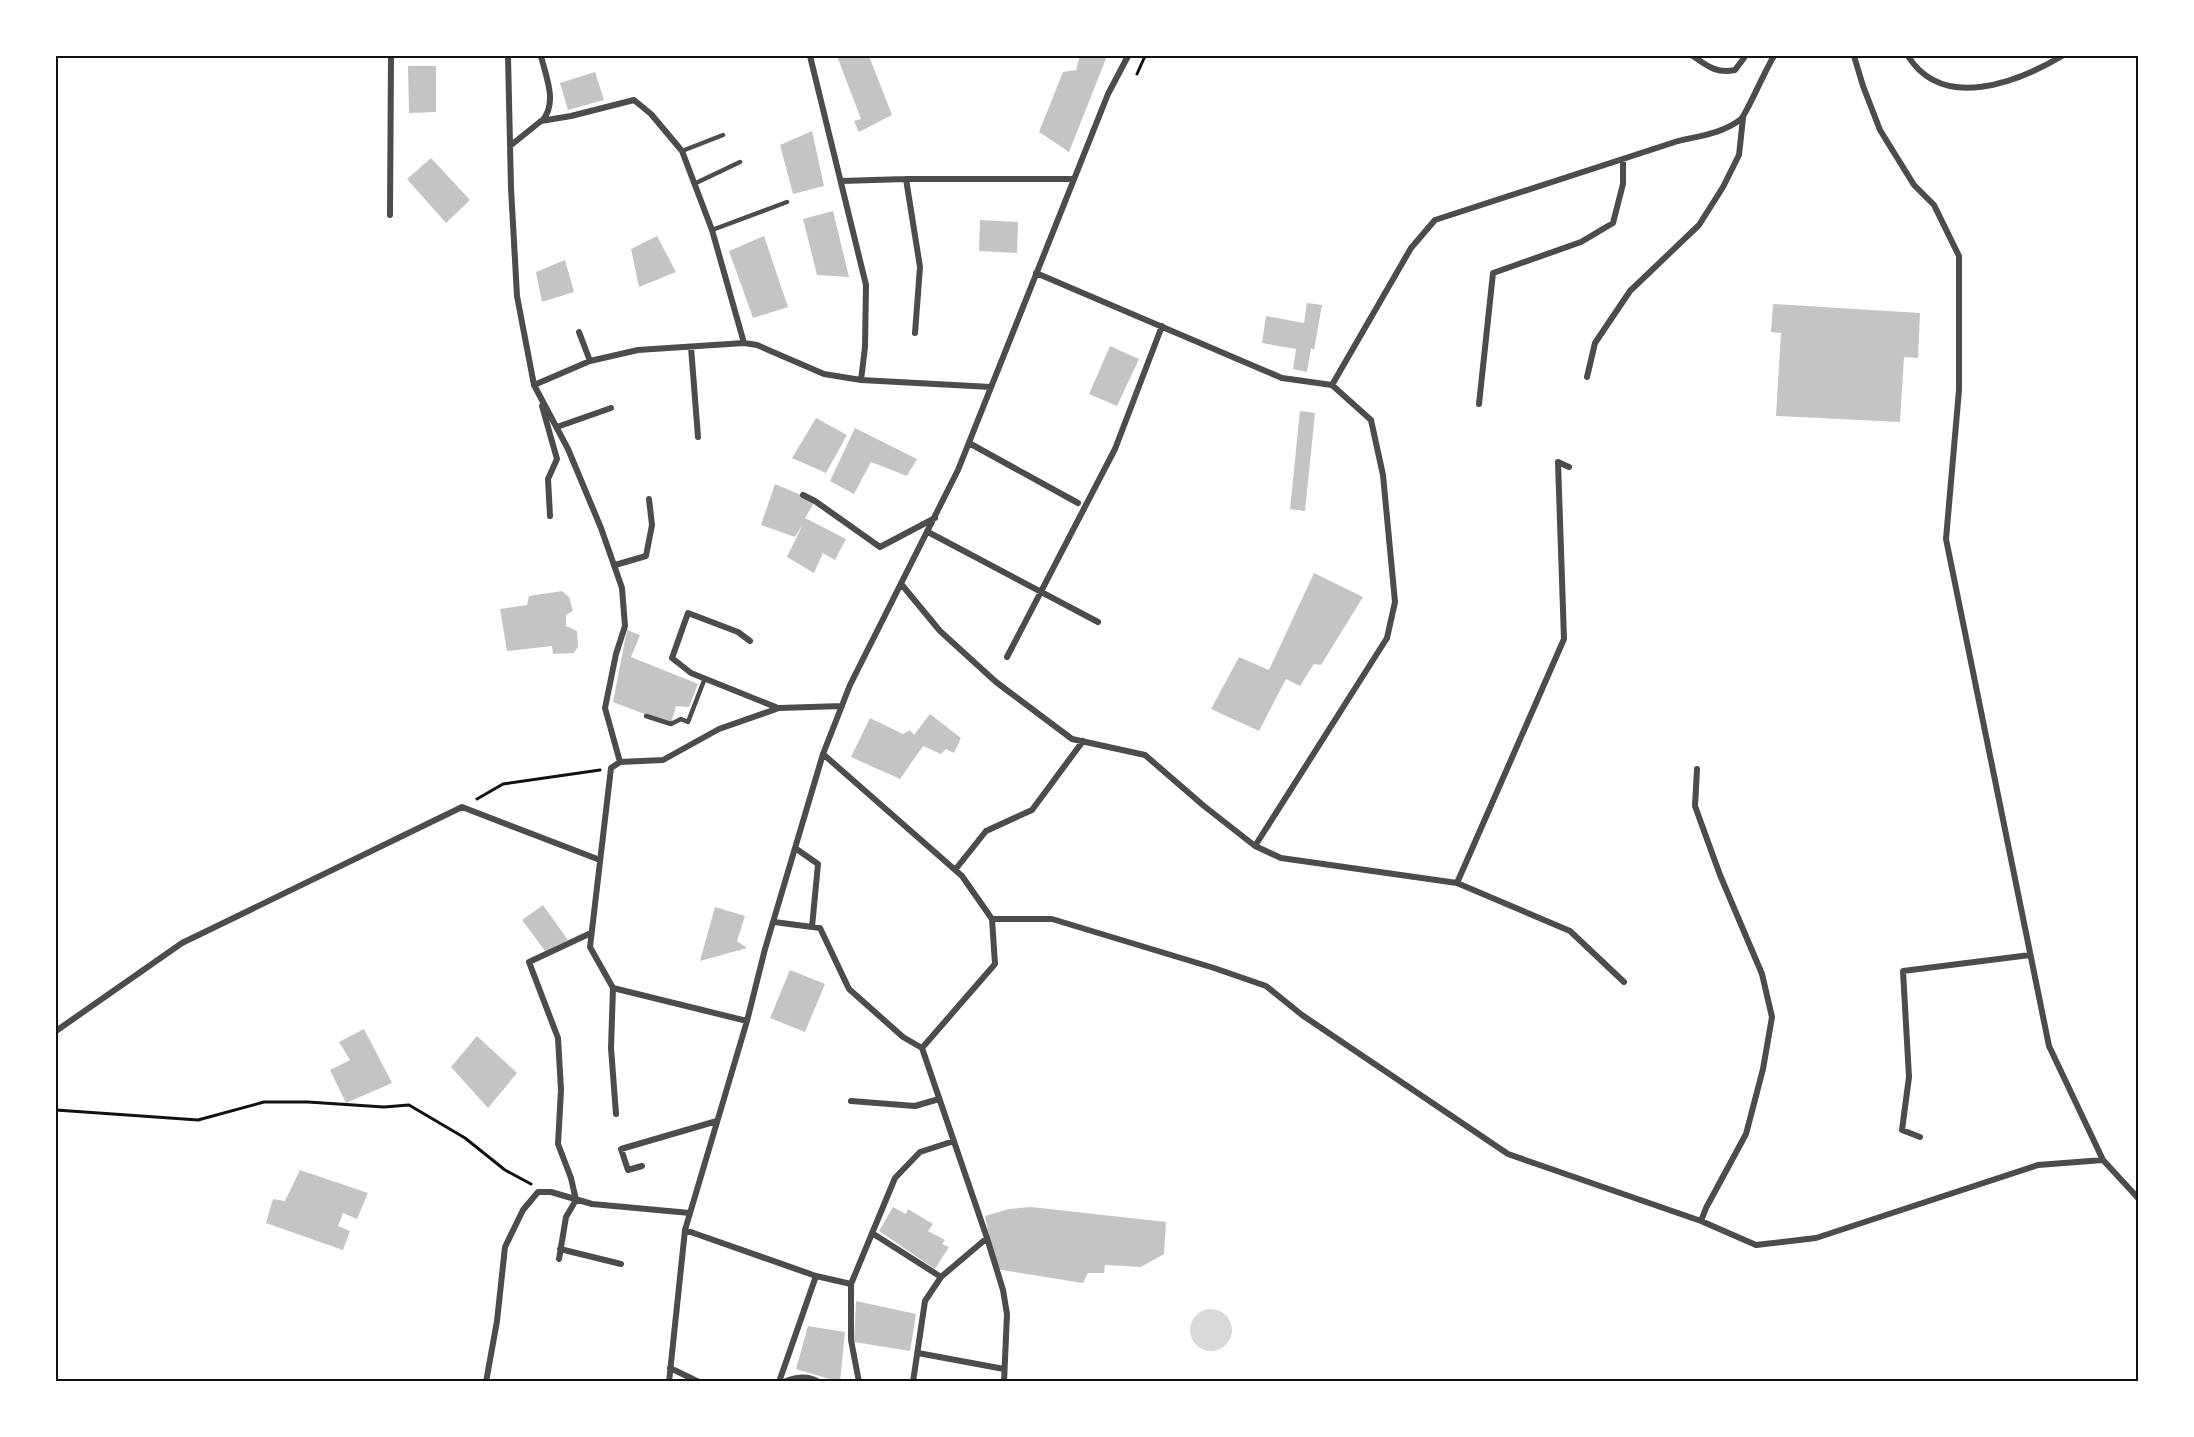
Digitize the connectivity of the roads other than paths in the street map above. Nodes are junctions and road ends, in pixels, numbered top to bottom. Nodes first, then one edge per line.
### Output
1 (391, 56) edge
2 (508, 56) edge
3 (541, 56) edge
4 (810, 56) edge
5 (1128, 56) edge
6 (1693, 56) edge
7 (1744, 56) edge
8 (1774, 56) edge
9 (1854, 56) edge
10 (1908, 56) edge
11 (2062, 56) edge
12 (1743, 118) junction
13 (542, 121) junction
14 (723, 135) dead end
15 (510, 146) junction
16 (682, 151) junction
17 (1623, 159) junction
18 (740, 162) dead end
19 (906, 179) junction
20 (1074, 179) junction
21 (841, 181) junction
22 (696, 183) junction
23 (788, 202) dead end
24 (390, 214) dead end
25 (711, 230) junction
26 (1036, 273) junction
27 (1162, 326) junction
28 (579, 332) dead end
29 (915, 333) dead end
30 (744, 343) junction
31 (691, 347) junction
32 (590, 361) junction
33 (1587, 377) dead end
34 (861, 380) junction
35 (534, 385) junction
36 (1332, 385) junction
37 (991, 387) junction
38 (540, 398) junction
39 (1479, 404) dead end
40 (611, 408) dead end
41 (557, 427) junction
42 (698, 437) dead end
43 (969, 443) junction
44 (1569, 467) dead end
45 (803, 495) dead end
46 (649, 499) dead end
47 (1078, 503) dead end
48 (550, 516) dead end
49 (935, 518) junction
50 (928, 532) junction
51 (615, 565) junction
52 (902, 585) junction
53 (1041, 592) junction
54 (1098, 622) dead end
55 (750, 641) dead end
56 (1007, 657) dead end
57 (705, 678) junction
58 (842, 706) junction
59 (779, 708) junction
60 (646, 716) dead end
61 (1083, 741) junction
62 (823, 754) junction
63 (620, 762) junction
64 (1697, 770) dead end
65 (1255, 846) junction
66 (795, 848) junction
67 (600, 860) junction
68 (955, 870) junction
69 (1457, 882) junction
70 (992, 919) junction
71 (774, 922) junction
72 (812, 927) junction
73 (591, 933) junction
74 (2030, 955) junction
75 (1624, 982) dead end
76 (612, 988) junction
77 (747, 1021) junction
78 (56, 1031) edge
79 (922, 1048) junction
80 (939, 1099) junction
81 (851, 1101) dead end
82 (616, 1114) dead end
83 (717, 1121) junction
84 (1920, 1137) dead end
85 (954, 1141) junction
86 (2103, 1160) junction
87 (642, 1166) dead end
88 (2139, 1198) edge
89 (576, 1200) junction
90 (690, 1213) junction
91 (1701, 1221) junction
92 (685, 1230) junction
93 (872, 1233) junction
94 (987, 1238) junction
95 (560, 1249) junction
96 (559, 1259) dead end
97 (621, 1264) dead end
98 (816, 1276) junction
99 (941, 1277) junction
100 (851, 1284) junction
101 (918, 1353) junction
102 (670, 1368) junction
103 (1005, 1370) junction
104 (486, 1382) edge
105 (669, 1382) edge
106 (699, 1382) edge
107 (782, 1382) edge
108 (819, 1382) edge
109 (858, 1382) edge
110 (913, 1382) edge
111 (1004, 1382) edge

1 - 24 street
2 - 15 street
3 - 13 street
4 - 21 street
5 - 20 street
6 - 7 street
8 - 12 street
9 - 74 street
10 - 11 street
12 - 17 street
12 - 33 street
13 - 15 street
13 - 16 street
14 - 16 lane
15 - 35 street
16 - 22 street
17 - 36 street
17 - 39 street
18 - 22 lane
19 - 20 street
19 - 21 street
19 - 29 street
20 - 26 street
21 - 34 street
22 - 25 street
23 - 25 lane
25 - 30 street
26 - 27 street
26 - 37 street
27 - 36 street
27 - 53 street
28 - 32 street
30 - 31 street
30 - 34 street
31 - 32 street
31 - 42 street
32 - 35 street
34 - 37 street
35 - 38 street
36 - 65 street
37 - 43 street
38 - 41 street
38 - 48 street
40 - 41 street
41 - 51 street
43 - 47 street
43 - 49 street
44 - 69 street
45 - 49 street
46 - 51 street
49 - 50 street
50 - 52 street
50 - 53 street
51 - 63 street
52 - 58 street
52 - 61 street
53 - 54 street
53 - 56 street
55 - 57 street
57 - 59 street
57 - 60 lane
58 - 59 street
58 - 62 street
59 - 63 street
61 - 65 street
61 - 68 street
62 - 66 street
62 - 68 street
63 - 67 street
64 - 91 street
65 - 69 street
66 - 71 street
66 - 72 street
67 - 73 street
67 - 78 street
68 - 70 street
69 - 75 street
70 - 79 street
70 - 91 street
71 - 72 street
71 - 77 street
72 - 79 street
73 - 76 street
73 - 89 street
74 - 84 street
74 - 86 street
76 - 77 street
76 - 82 street
77 - 83 street
79 - 80 street
80 - 81 street
80 - 85 street
83 - 87 street
83 - 90 street
85 - 93 street
85 - 94 street
86 - 88 street
86 - 91 street
89 - 90 street
89 - 95 street
89 - 104 street
90 - 92 street
92 - 98 street
92 - 102 street
93 - 99 street
93 - 100 street
94 - 99 street
94 - 103 street
95 - 96 street
95 - 97 street
98 - 100 street
98 - 107 street
99 - 101 street
100 - 109 street
101 - 103 street
101 - 110 street
102 - 105 street
102 - 106 street
103 - 111 street
107 - 108 street

